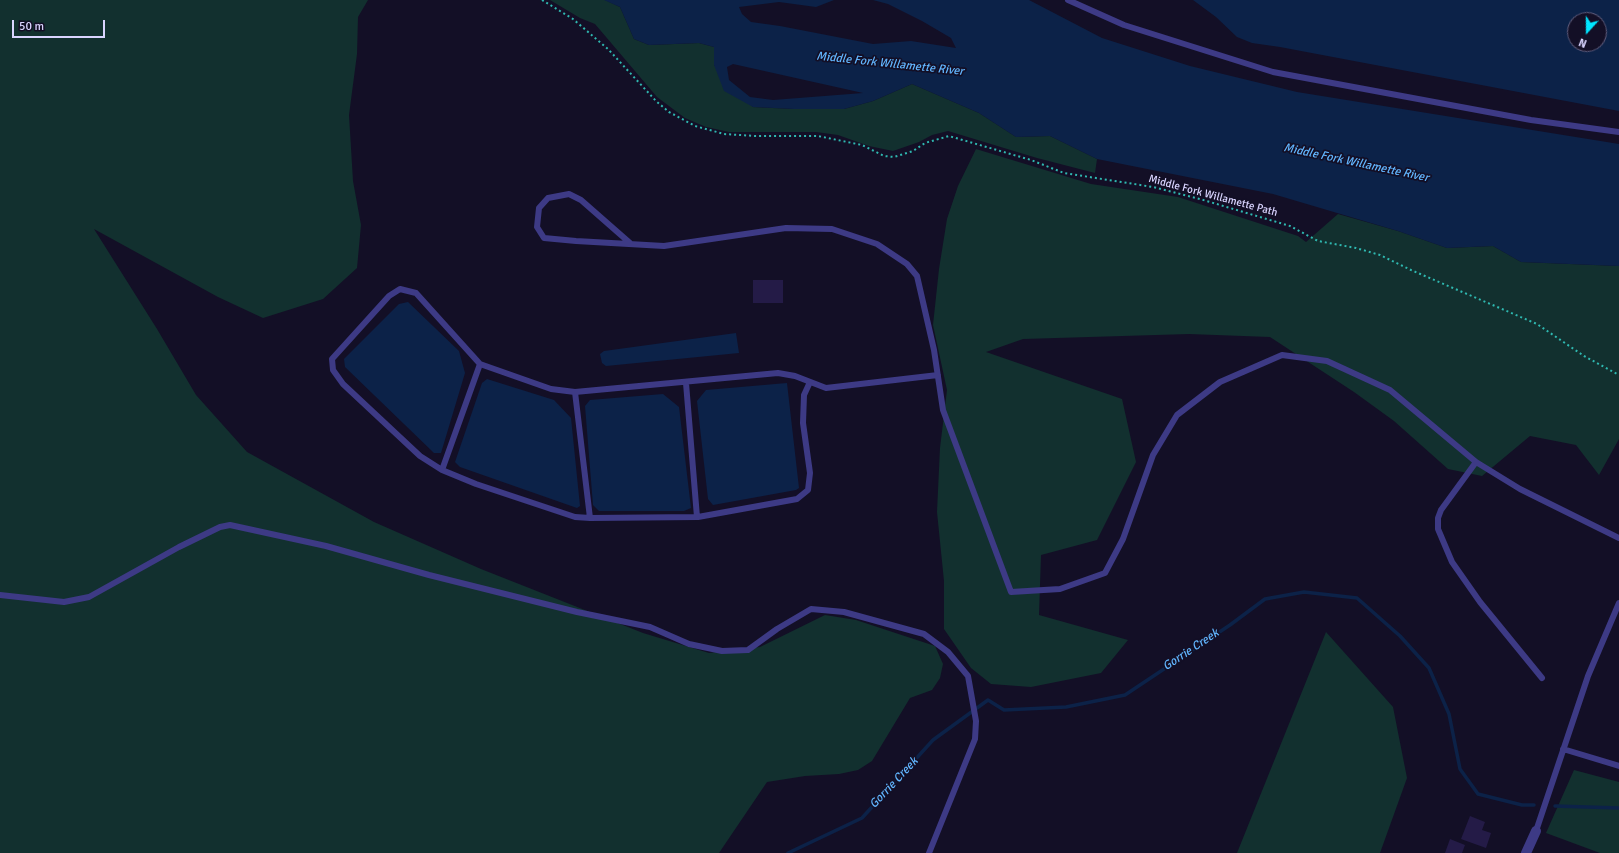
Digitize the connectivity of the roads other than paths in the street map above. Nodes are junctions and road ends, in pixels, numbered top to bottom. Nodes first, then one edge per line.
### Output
1 (1068, 0) edge
2 (1619, 132) edge
3 (630, 243) junction
4 (480, 364) junction
5 (938, 375) junction
6 (810, 382) junction
7 (686, 383) junction
8 (575, 392) junction
9 (1476, 462) junction
10 (442, 470) junction
11 (590, 518) junction
12 (697, 518) junction
13 (1619, 538) edge
14 (0, 595) edge
15 (1619, 603) edge
16 (1542, 678) dead end
17 (1563, 749) junction
18 (1619, 766) edge
19 (1536, 831) joint
20 (929, 853) edge
21 (1526, 853) edge

1 - 2 lane
3 - 3 lane
3 - 5 lane
4 - 8 lane
4 - 10 lane
4 - 10 lane
5 - 6 lane
5 - 9 lane
6 - 7 lane
6 - 12 lane
7 - 8 lane
7 - 12 lane
8 - 11 lane
9 - 13 lane
9 - 16 lane
10 - 11 lane
11 - 12 lane
14 - 20 lane
15 - 17 lane
17 - 18 lane
17 - 19 lane
19 - 21 street

